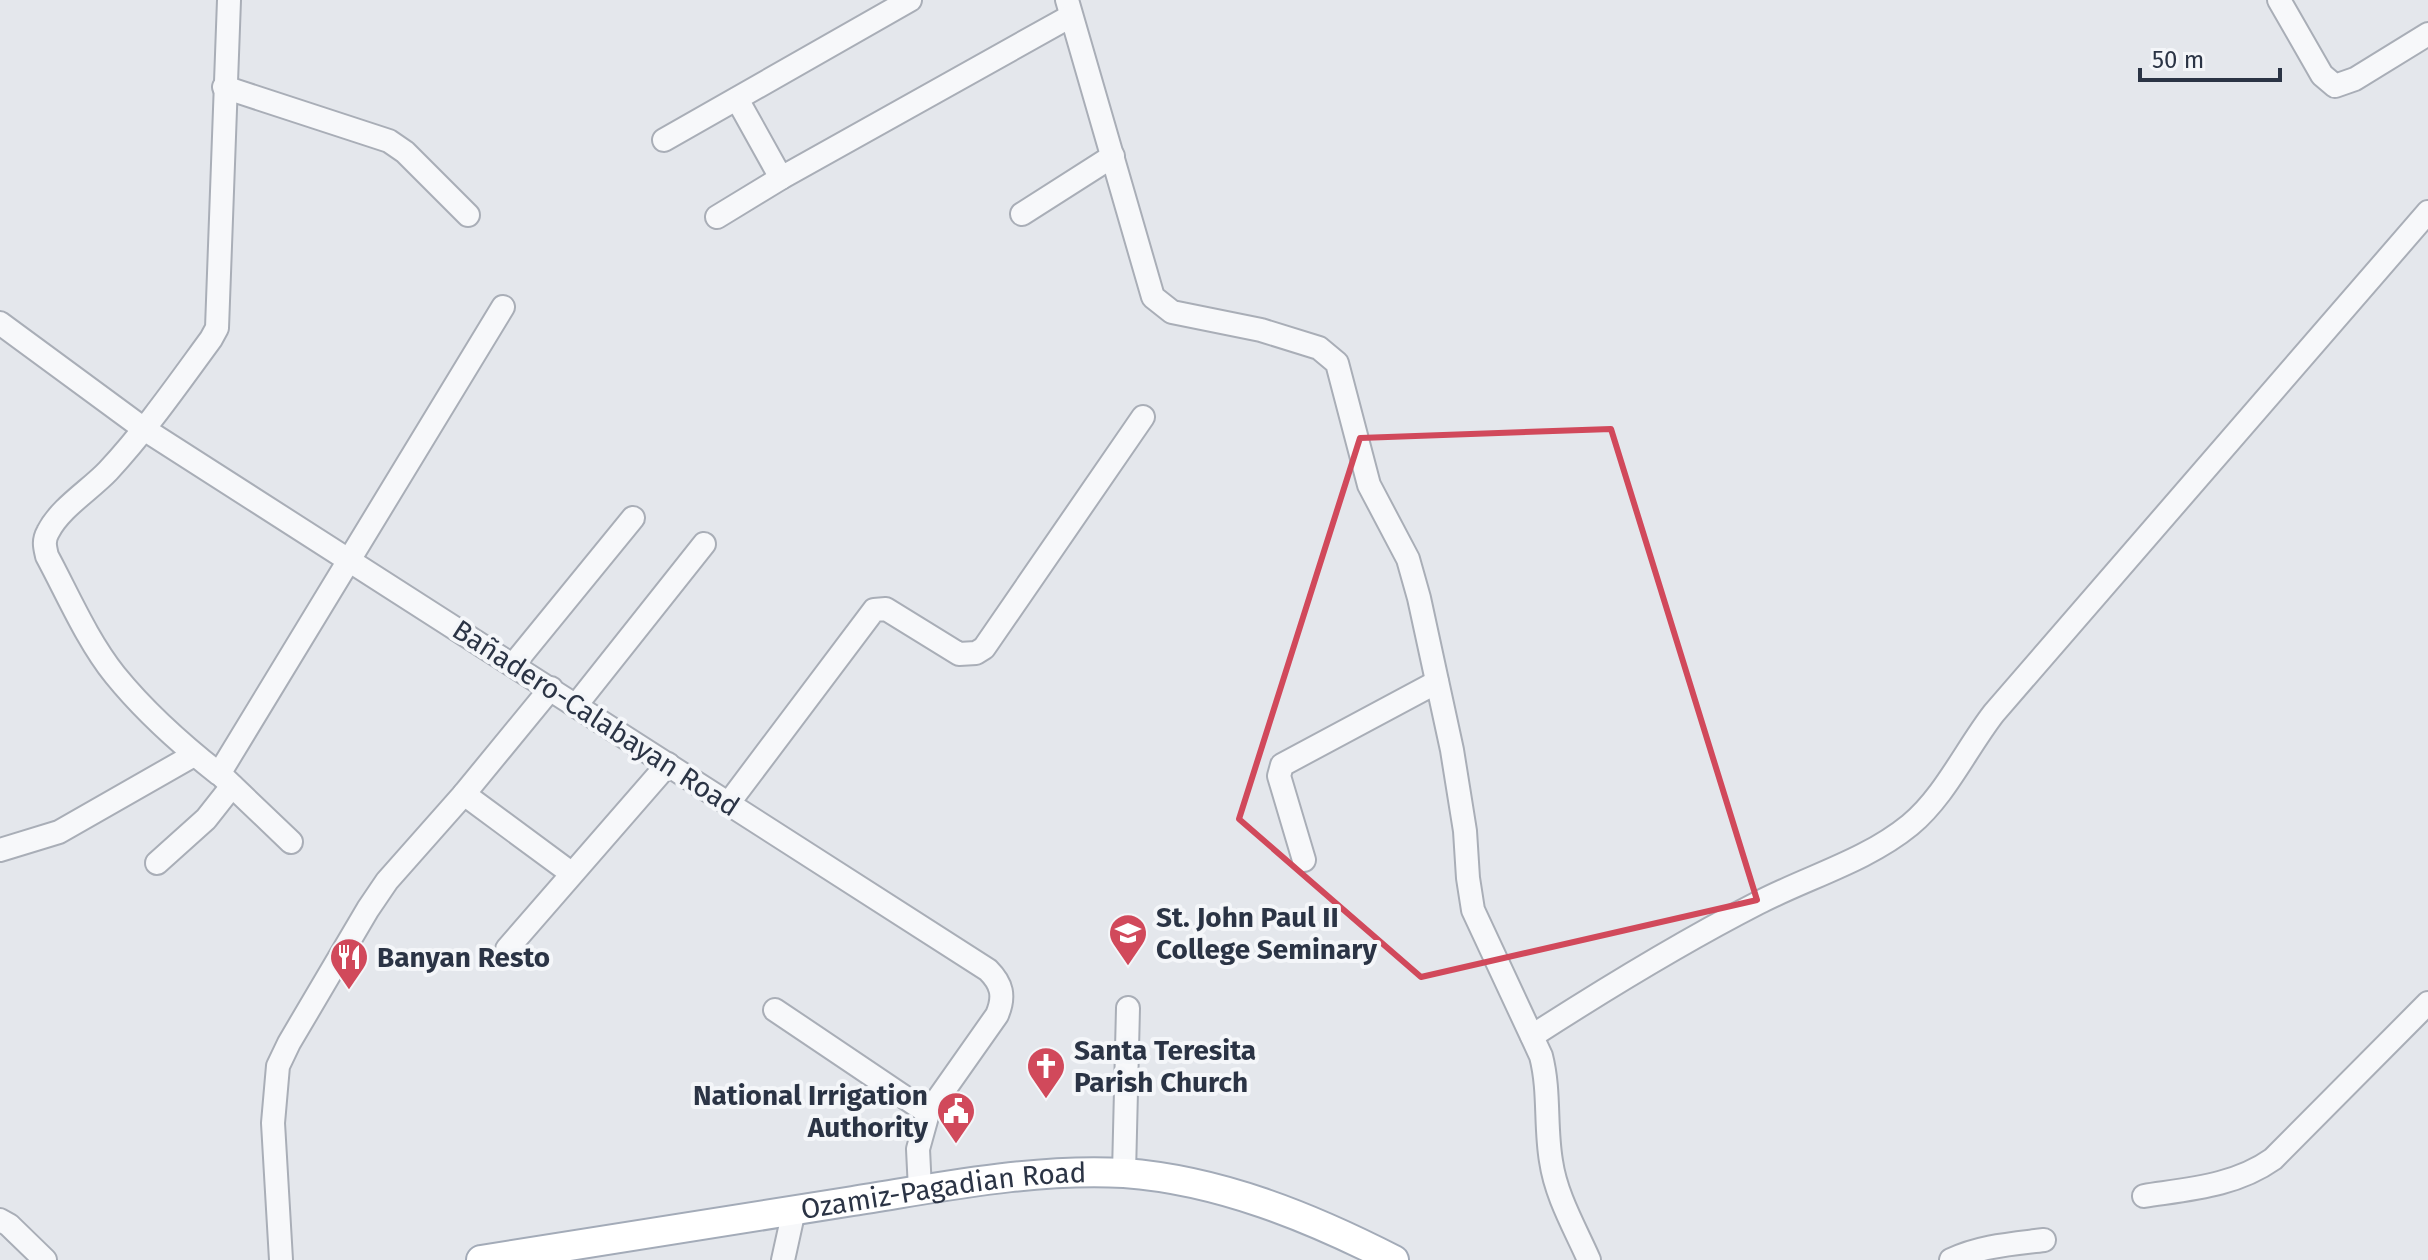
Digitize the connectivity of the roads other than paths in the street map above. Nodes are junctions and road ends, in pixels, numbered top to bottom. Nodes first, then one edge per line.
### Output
1 (229, 0) edge
2 (910, 0) edge
3 (2279, 0) edge
4 (1069, 8) edge
5 (2428, 34) edge
6 (224, 87) junction
7 (737, 99) junction
8 (664, 140) dead end
9 (1113, 156) junction
10 (781, 178) junction
11 (2428, 212) edge
12 (1022, 214) dead end
13 (468, 215) dead end
14 (717, 217) dead end
15 (503, 307) dead end
16 (0, 323) edge
17 (1143, 417) dead end
18 (144, 429) junction
19 (633, 518) dead end
20 (704, 544) dead end
21 (351, 561) junction
22 (513, 665) junction
23 (1437, 682) junction
24 (551, 688) junction
25 (577, 704) junction
26 (194, 755) junction
27 (668, 764) junction
28 (226, 780) junction
29 (464, 794) junction
30 (728, 804) junction
31 (291, 842) dead end
32 (0, 850) edge
33 (1304, 860) dead end
34 (157, 863) dead end
35 (571, 873) junction
36 (507, 949) dead end
37 (2427, 1006) edge
38 (1128, 1008) dead end
39 (775, 1010) dead end
40 (1532, 1036) junction
41 (928, 1113) junction
42 (1124, 1173) junction
43 (920, 1190) junction
44 (2144, 1196) dead end
45 (794, 1210) junction
46 (0, 1220) edge
47 (2044, 1240) dead end
48 (45, 1260) edge
49 (281, 1260) edge
50 (481, 1260) edge
51 (783, 1260) edge
52 (1394, 1260) edge
53 (1589, 1260) edge
54 (1951, 1260) edge

1 - 6 street
2 - 7 street
3 - 5 street
4 - 9 street
4 - 10 street
6 - 13 street
6 - 18 street
7 - 8 street
7 - 10 street
9 - 12 street
9 - 23 street
10 - 14 street
11 - 40 street
15 - 21 street
16 - 18 street, Bañadero-Calabayan Road
17 - 30 street
18 - 21 street, Bañadero-Calabayan Road
18 - 26 street
19 - 22 street
20 - 25 street
21 - 22 street, Bañadero-Calabayan Road
21 - 28 street
22 - 24 street, Bañadero-Calabayan Road
23 - 33 street
23 - 40 street
24 - 25 street, Bañadero-Calabayan Road
24 - 29 street
25 - 27 street, Bañadero-Calabayan Road
26 - 28 street
26 - 32 street
27 - 30 street, Bañadero-Calabayan Road
27 - 35 street
28 - 31 street
28 - 34 street
29 - 35 street
29 - 49 street
30 - 41 street, Bañadero-Calabayan Road
35 - 36 street
37 - 44 street
38 - 42 street
39 - 41 street
40 - 53 street
41 - 43 street, Bañadero-Calabayan Road
42 - 43 main road, Ozamiz-Pagadian Road
42 - 52 main road, Ozamiz-Pagadian Road
43 - 45 main road, Ozamiz-Pagadian Road
45 - 50 main road, Ozamiz-Pagadian Road
45 - 51 street
46 - 48 street
47 - 54 street

